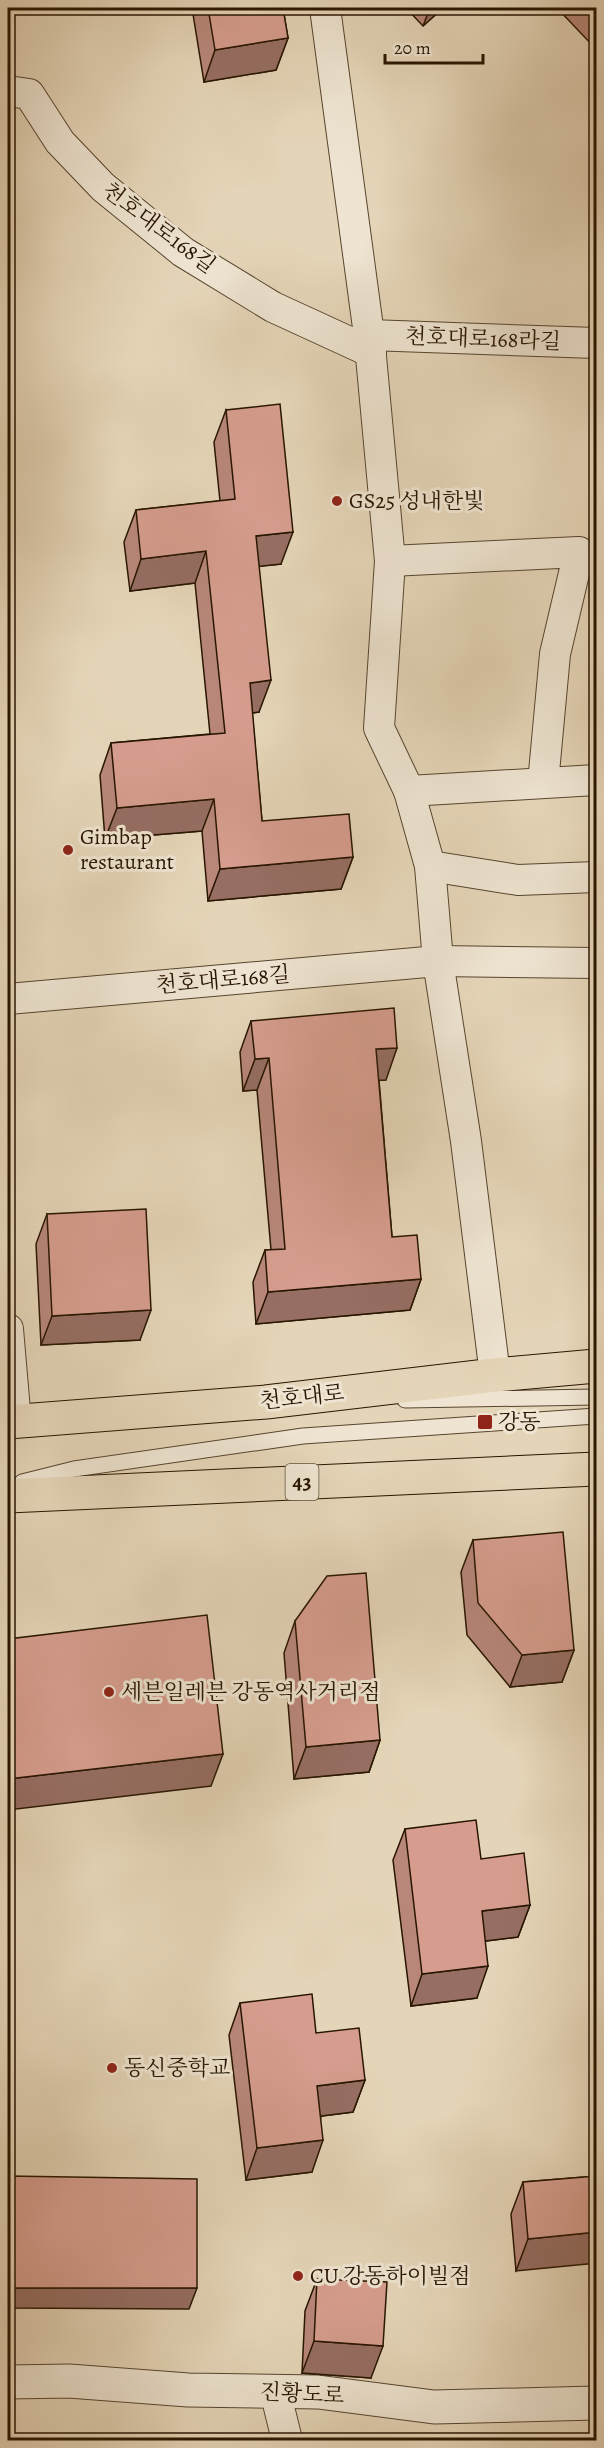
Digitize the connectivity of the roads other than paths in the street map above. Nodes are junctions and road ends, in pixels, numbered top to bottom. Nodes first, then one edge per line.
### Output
1 (325, 8) edge
2 (8, 91) edge
3 (370, 343) junction
4 (597, 343) edge
5 (390, 561) junction
6 (597, 780) edge
7 (543, 783) junction
8 (409, 791) junction
9 (430, 866) junction
10 (597, 877) edge
11 (438, 961) junction
12 (597, 963) edge
13 (8, 999) edge
14 (8, 1329) edge
15 (597, 1366) edge
16 (495, 1375) junction
17 (597, 1397) edge
18 (266, 1402) junction
19 (597, 1416) edge
20 (12, 1422) edge
21 (597, 1469) edge
22 (8, 1486) edge
23 (8, 1496) edge
24 (8, 2382) edge
25 (275, 2391) junction
26 (597, 2403) edge
27 (287, 2440) edge

1 - 3 street
2 - 3 street, 천호대로168길
3 - 4 street, 천호대로168라길
3 - 5 street
5 - 7 street
5 - 8 street
6 - 7 street
7 - 8 street
8 - 9 street
9 - 10 street
9 - 11 street
11 - 12 street, 천호대로168길
11 - 13 street, 천호대로168길
11 - 16 street
14 - 20 street
15 - 16 main road, 천호대로
16 - 18 main road, 천호대로
17 - 18 lane
18 - 20 main road, 천호대로
19 - 22 lane
21 - 23 main road, 43
24 - 25 street, 진황도로
25 - 26 street, 진황도로
25 - 27 street

